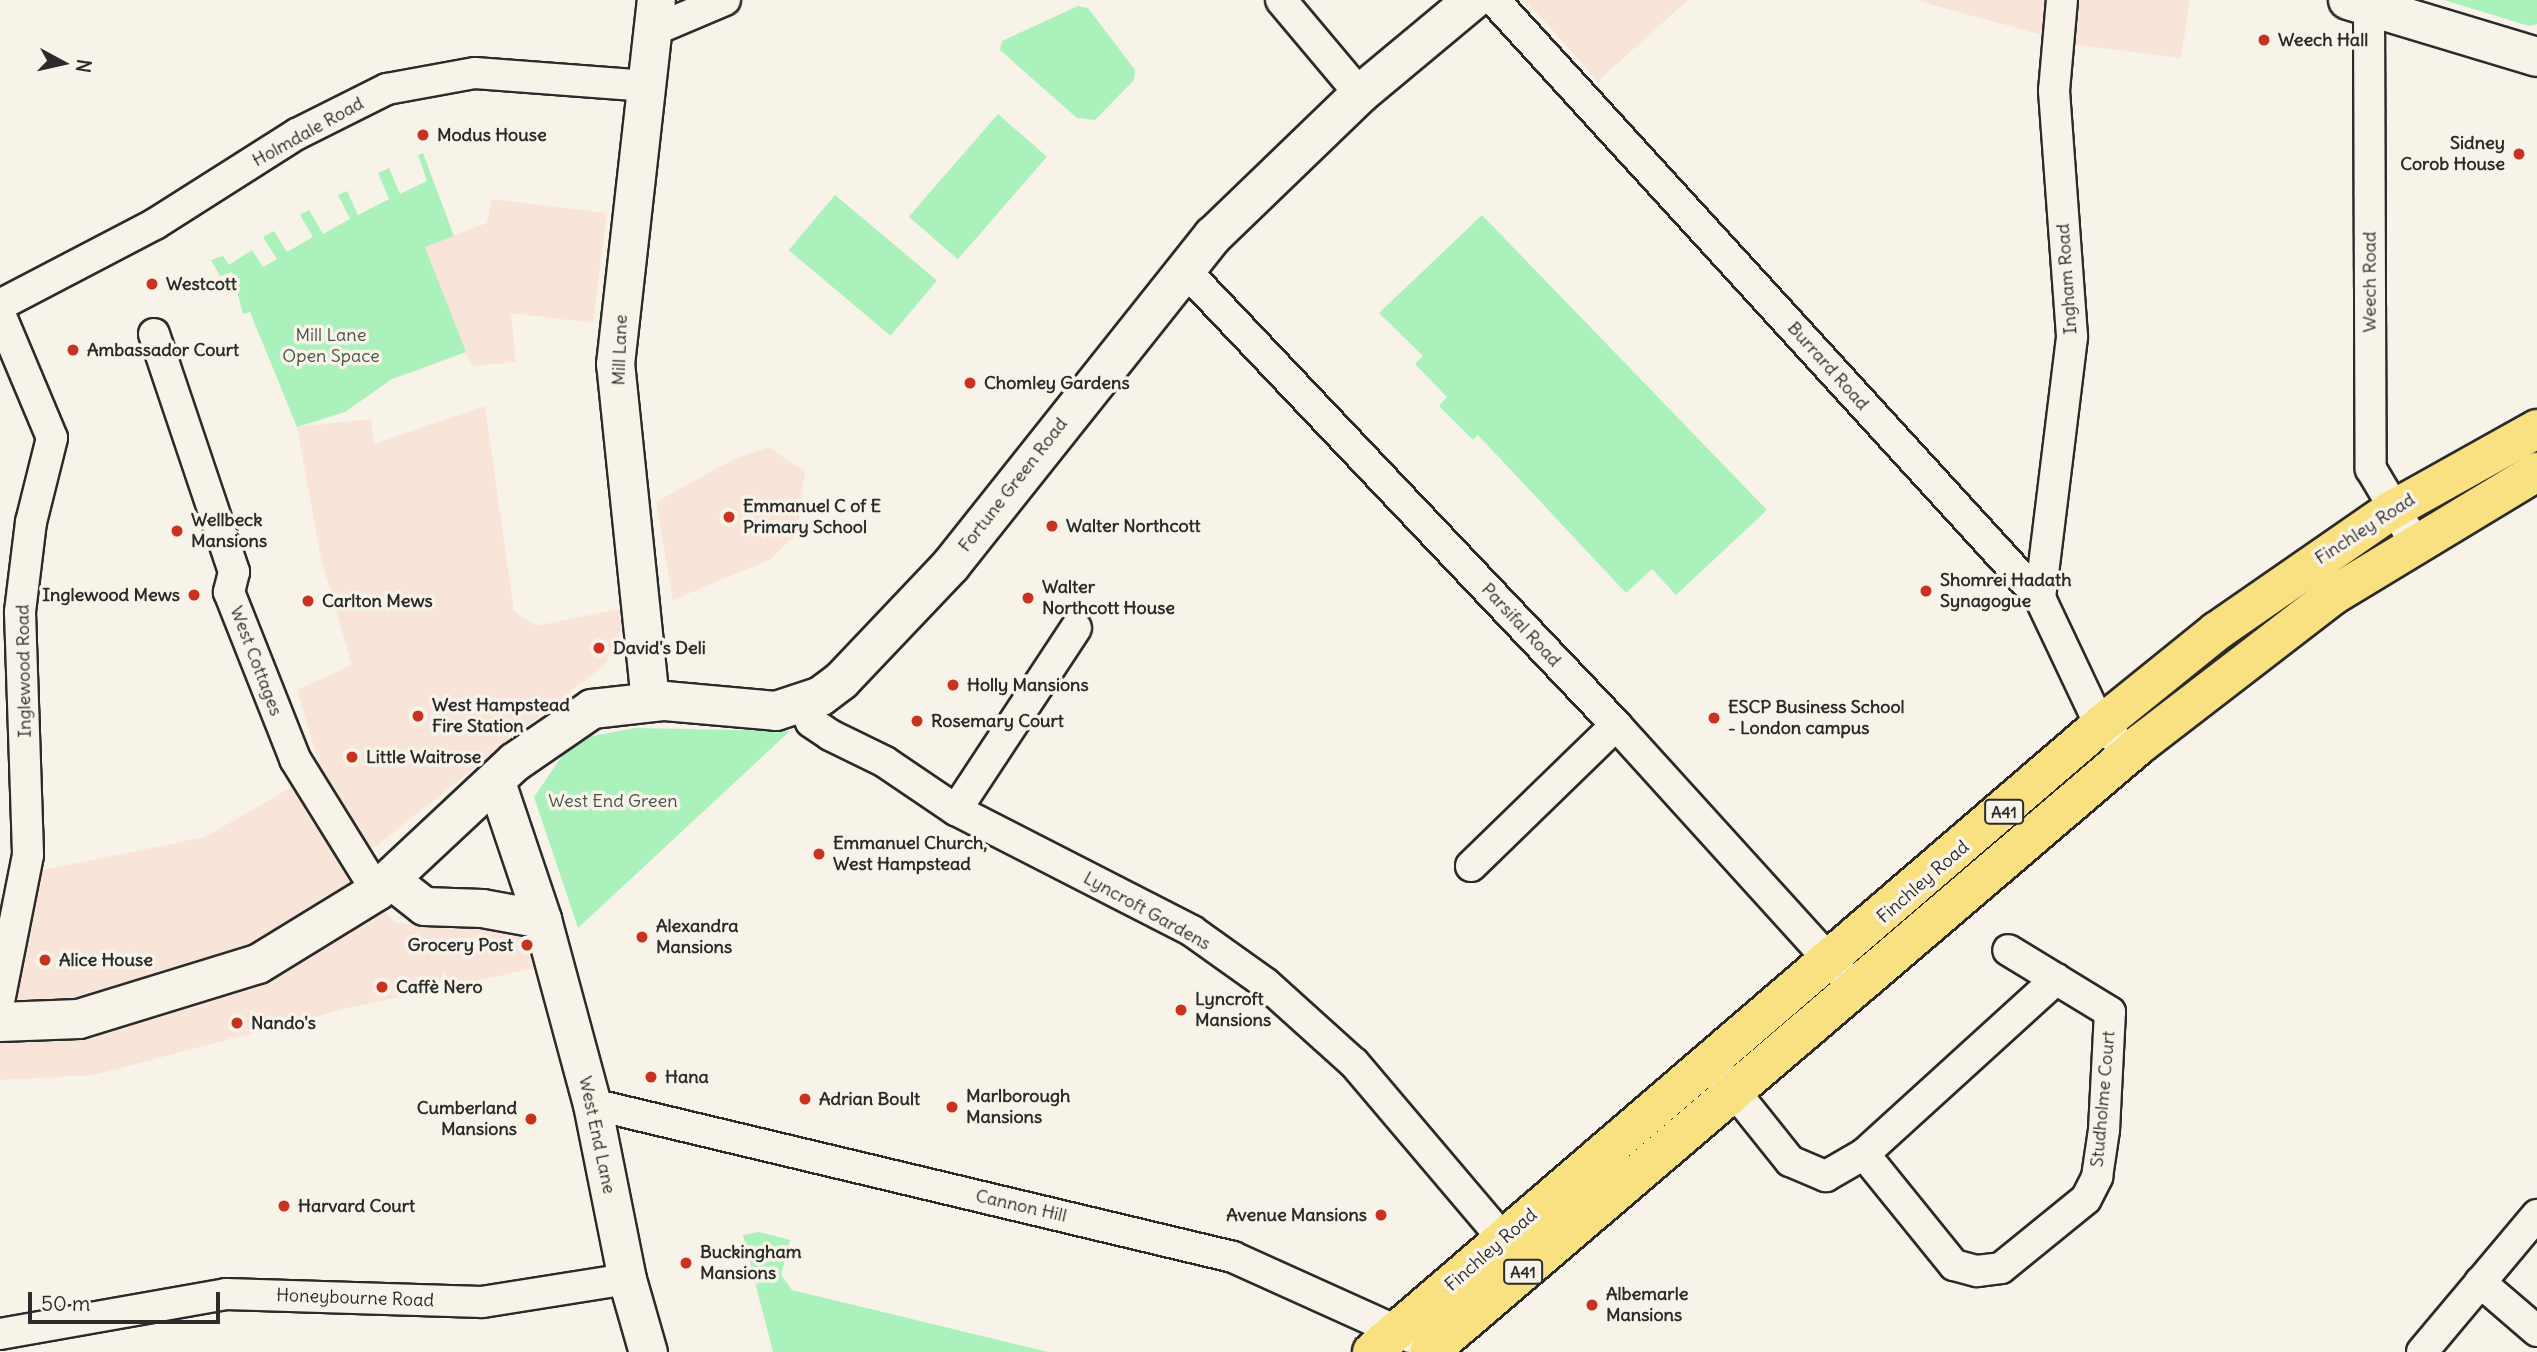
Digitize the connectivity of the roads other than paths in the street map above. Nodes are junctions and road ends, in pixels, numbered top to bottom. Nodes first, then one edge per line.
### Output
1 (725, 0) edge
2 (1281, 0) edge
3 (1473, 0) edge
4 (1494, 0) edge
5 (2062, 0) edge
6 (2358, 4) edge
7 (655, 15) edge
8 (2537, 57) edge
9 (648, 86) junction
10 (1360, 94) junction
11 (1183, 268) junction
12 (0, 305) edge
13 (0, 314) edge
14 (154, 334) dead end
15 (2537, 429) edge
16 (2537, 472) edge
17 (2392, 510) junction
18 (2415, 543) junction
19 (2040, 598) junction
20 (1076, 628) dead end
21 (650, 701) junction
22 (804, 705) junction
23 (2103, 723) junction
24 (1616, 725) junction
25 (2128, 756) junction
26 (496, 782) junction
27 (956, 810) junction
28 (1471, 866) dead end
29 (384, 885) junction
30 (542, 919) junction
31 (2008, 950) dead end
32 (1842, 974) junction
33 (2056, 979) junction
34 (0, 997) edge
35 (0, 1022) edge
36 (1723, 1077) junction
37 (592, 1104) junction
38 (1864, 1154) junction
39 (2537, 1215) edge
40 (1503, 1239) junction
41 (627, 1279) junction
42 (2480, 1282) junction
43 (2537, 1331) edge
44 (0, 1334) edge
45 (1383, 1343) edge
46 (1439, 1350) edge
47 (648, 1352) edge
48 (2422, 1352) edge

1 - 7 street
2 - 10 street
3 - 10 main road, Fortune Green Road
4 - 19 street, Burrard Road
5 - 19 street, Ingham Road
6 - 8 main road
6 - 17 street, Weech Road
7 - 9 street, Mill Lane
9 - 12 street, Holmdale Road
9 - 21 street, Mill Lane
10 - 11 main road, Fortune Green Road
11 - 22 main road, Fortune Green Road
11 - 24 street, Parsifal Road
13 - 34 street, Inglewood Road
14 - 29 street, West Cottages
15 - 17 highway, Finchley Road / A41
16 - 18 highway, Finchley Road / A41
17 - 18 street, Weech Road
17 - 23 highway, Finchley Road / A41
18 - 25 highway, Finchley Road / A41
19 - 23 street, Burrard Road
20 - 27 street
21 - 22 main road, Fortune Green Road
21 - 26 main road
22 - 27 street, Lyncroft Gardens
23 - 25 street, Burrard Road
23 - 32 highway, Finchley Road / A41
24 - 28 street
24 - 32 street, Parsifal Road
25 - 32 highway, Finchley Road / A41
26 - 29 main road
26 - 30 street, West End Lane
27 - 40 street, Lyncroft Gardens
29 - 30 street
29 - 35 main road
30 - 37 street, West End Lane
31 - 33 street, Studholme Court
32 - 36 highway, Finchley Road / A41
33 - 38 street
33 - 38 street, Studholme Court
36 - 38 street
36 - 40 highway, Finchley Road / A41
36 - 46 highway, Finchley Road / A41
37 - 41 street, West End Lane
37 - 45 street, Cannon Hill
39 - 42 street
40 - 45 highway, Finchley Road / A41
41 - 44 street, Honeybourne Road
41 - 47 street, West End Lane
42 - 43 street
42 - 48 street
45 - 46 street, Cannon Hill

